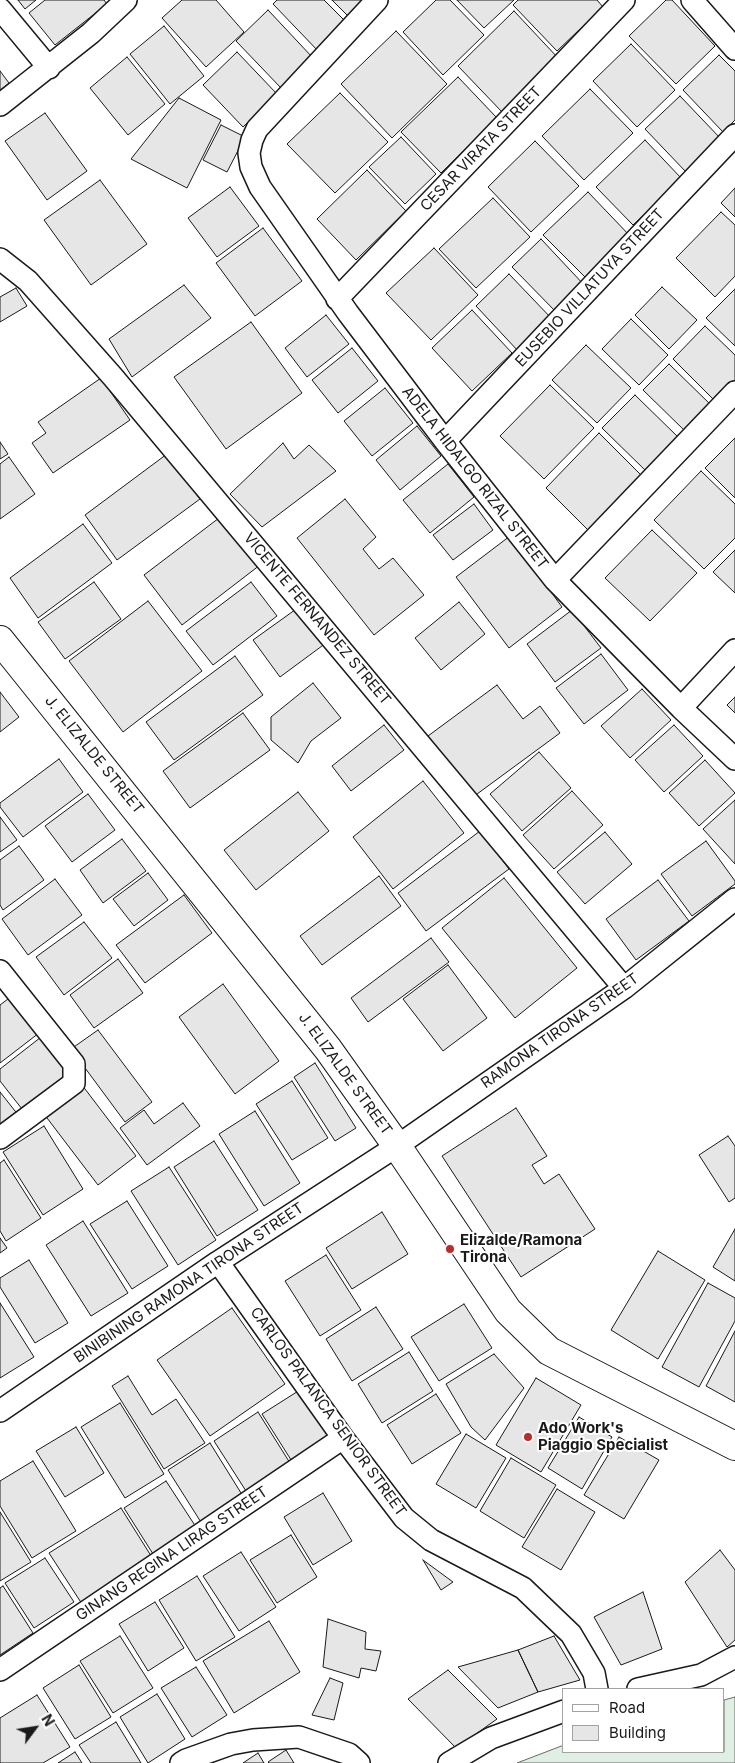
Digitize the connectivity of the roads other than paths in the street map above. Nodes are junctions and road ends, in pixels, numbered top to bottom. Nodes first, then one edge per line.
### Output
1 (126, 0) edge
2 (377, 0) edge
3 (624, 0) edge
4 (692, 0) edge
5 (0, 8) edge
6 (735, 49) edge
7 (49, 68) junction
8 (0, 105) edge
9 (735, 135) edge
10 (0, 259) edge
11 (337, 298) junction
12 (735, 392) edge
13 (445, 441) junction
14 (555, 580) junction
15 (0, 640) edge
16 (735, 650) edge
17 (682, 708) junction
18 (735, 759) edge
19 (735, 899) edge
20 (0, 971) edge
21 (624, 988) junction
22 (0, 1138) edge
23 (388, 1151) junction
24 (218, 1262) junction
25 (0, 1411) edge
26 (343, 1438) junction
27 (735, 1446) edge
28 (735, 1658) edge
29 (0, 1670) edge
30 (597, 1688) edge
31 (642, 1688) edge
32 (562, 1712) edge
33 (181, 1763) edge
34 (360, 1763) edge
35 (449, 1763) edge

1 - 7 street
2 - 11 street, ADELA HIDALGO RIZAL STREET
3 - 11 street, CESAR VIRATA STREET
4 - 6 street
5 - 7 street
7 - 8 street
9 - 13 street, EUSEBIO VILLATUYA STREET
10 - 21 street, VICENTE FERNANDEZ STREET
11 - 13 street, ADELA HIDALGO RIZAL STREET
12 - 14 street
13 - 14 street, ADELA HIDALGO RIZAL STREET
14 - 17 street, ADELA HIDALGO RIZAL STREET
15 - 23 street, J. ELIZALDE STREET
16 - 17 street
17 - 18 street, ADELA HIDALGO RIZAL STREET
19 - 21 street, RAMONA TIRONA STREET
20 - 22 street
21 - 23 street, RAMONA TIRONA STREET
23 - 24 street, BINIBINING RAMONA TIRONA STREET
23 - 27 street, J. ELIZALDE STREET
24 - 25 street, BINIBINING RAMONA TIRONA STREET
24 - 26 street, CARLOS PALANCA SENIOR STREET
26 - 29 street, GINANG REGINA LIRAG STREET
26 - 30 street, CARLOS PALANCA SENIOR STREET
28 - 31 street
32 - 35 street
33 - 34 street

